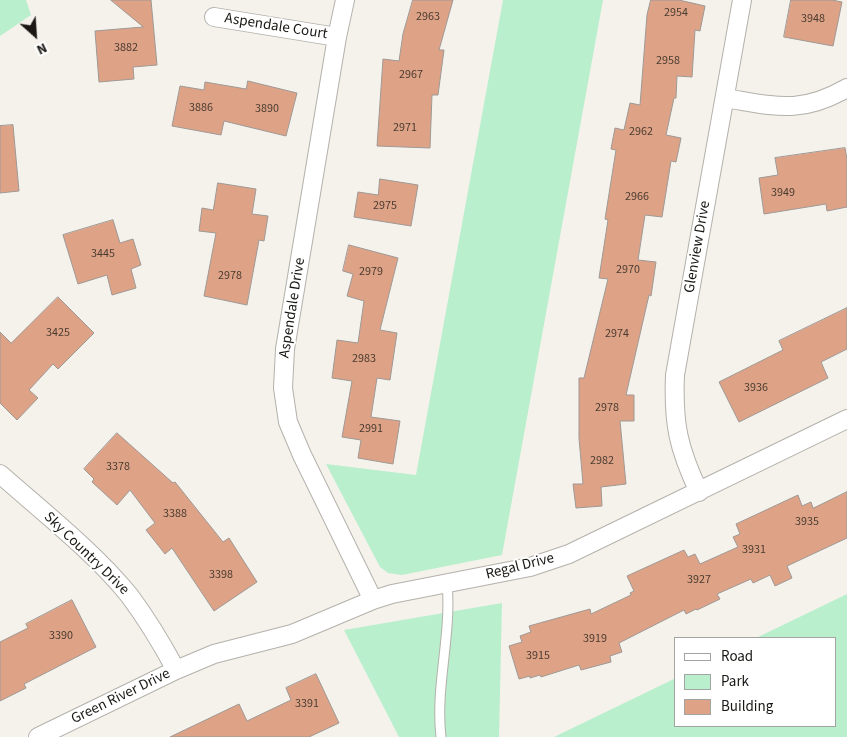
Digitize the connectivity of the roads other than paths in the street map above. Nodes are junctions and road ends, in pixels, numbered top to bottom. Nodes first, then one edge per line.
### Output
1 (345, 0) edge
2 (742, 0) edge
3 (214, 17) dead end
4 (337, 37) junction
5 (847, 88) edge
6 (725, 98) junction
7 (847, 419) edge
8 (0, 474) edge
9 (699, 492) junction
10 (447, 583) junction
11 (372, 600) junction
12 (176, 670) junction
13 (38, 737) edge
14 (441, 737) edge

1 - 4 street, Aspendale Drive
2 - 6 street, Glenview Drive
3 - 4 street, Aspendale Court
4 - 11 street, Aspendale Drive
5 - 6 street
6 - 9 street, Glenview Drive
7 - 9 street, Regal Drive
8 - 12 street, Sky Country Drive
9 - 10 street, Regal Drive
10 - 11 street, Regal Drive
10 - 14 lane
11 - 12 street, Regal Drive
12 - 13 street, Green River Drive

